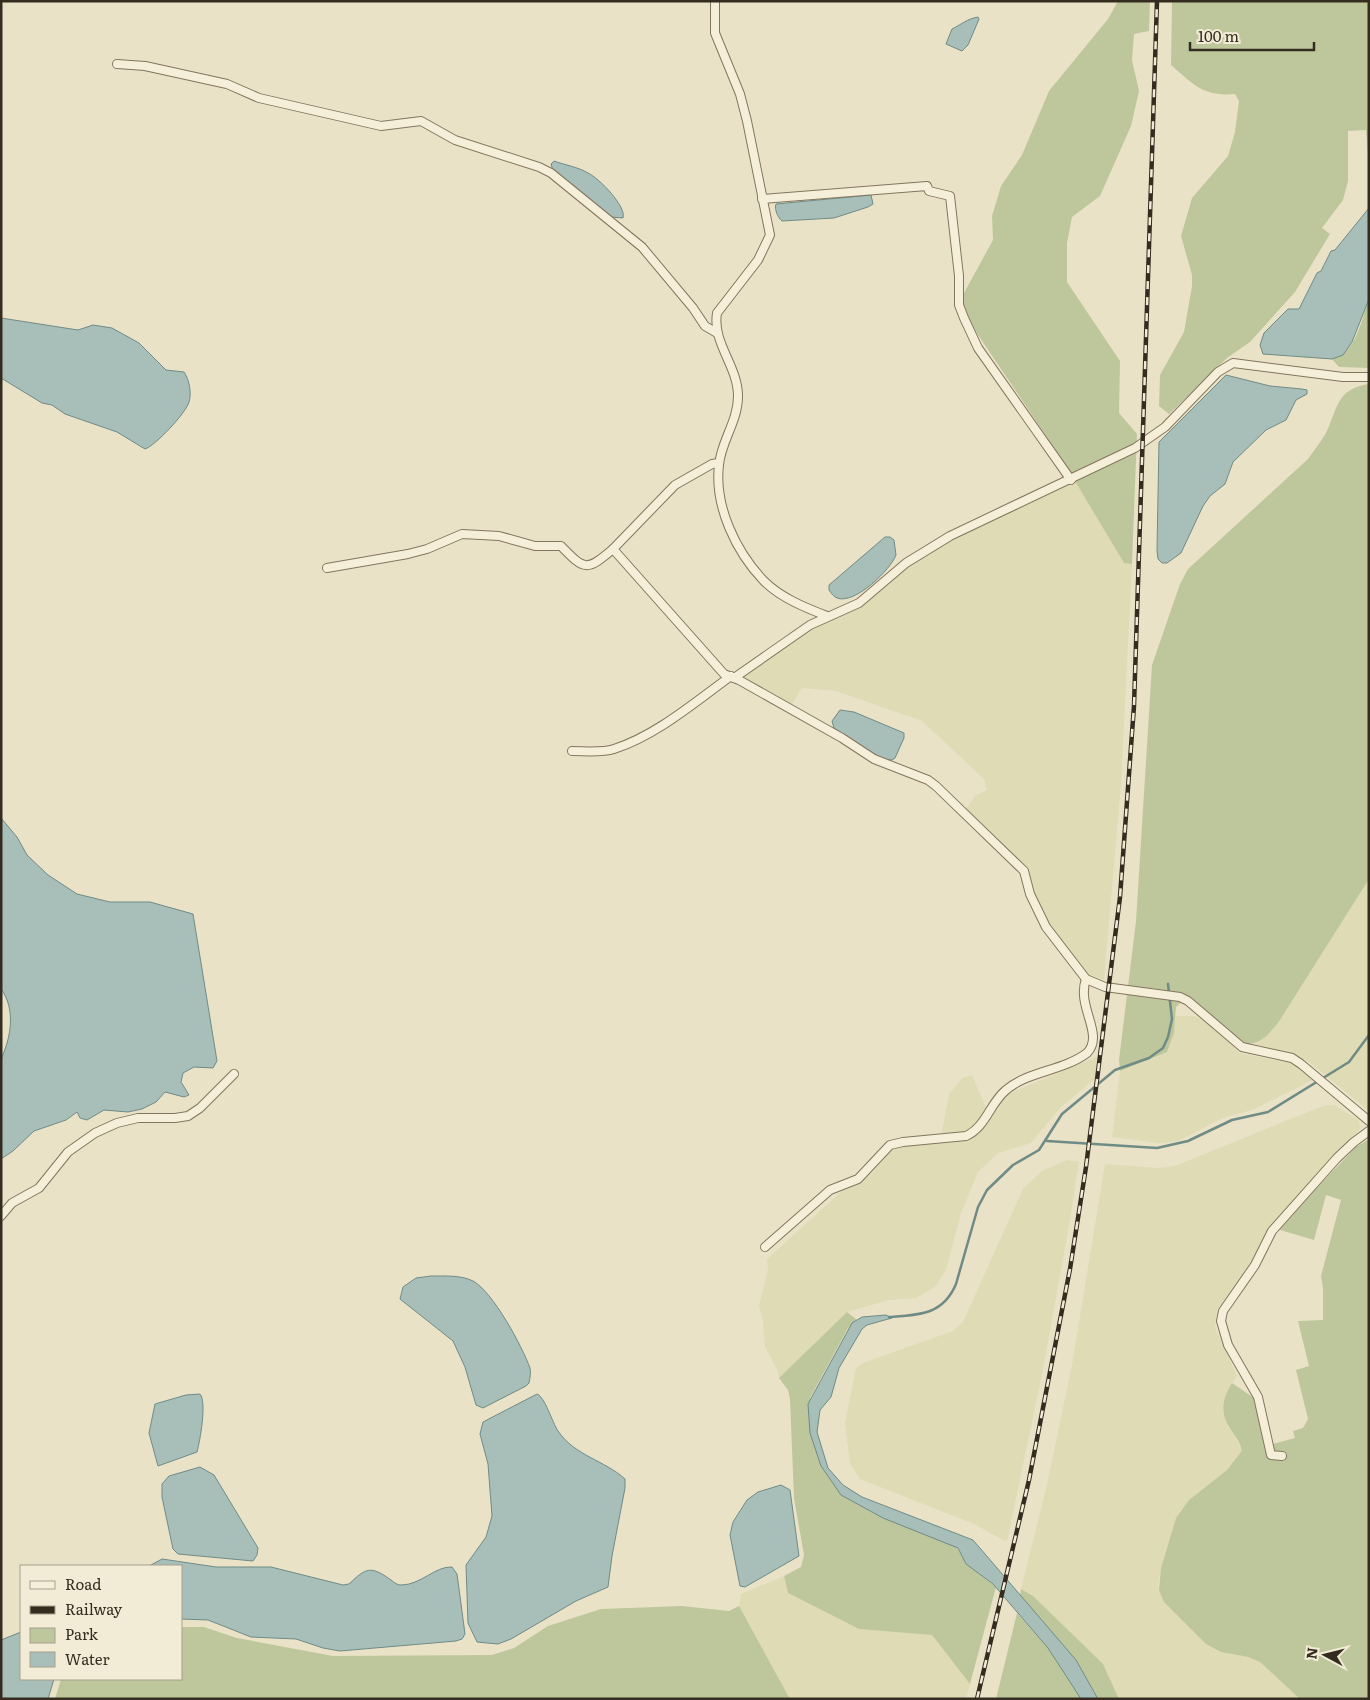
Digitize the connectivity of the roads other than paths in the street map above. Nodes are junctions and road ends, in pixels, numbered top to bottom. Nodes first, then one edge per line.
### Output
1 (715, 1) edge
2 (117, 64) dead end
3 (762, 199) junction
4 (718, 333) junction
5 (1369, 377) edge
6 (719, 462) junction
7 (1071, 480) junction
8 (613, 549) junction
9 (327, 568) dead end
10 (827, 616) junction
11 (732, 677) junction
12 (572, 750) dead end
13 (1086, 979) junction
14 (234, 1074) dead end
15 (1369, 1121) edge
16 (1369, 1131) edge
17 (1, 1216) edge
18 (765, 1247) dead end
19 (1282, 1456) dead end

1 - 3 street
2 - 4 street
3 - 4 street
3 - 7 street
4 - 6 street
5 - 7 street
6 - 8 street
6 - 10 street
7 - 10 street
8 - 9 street
8 - 11 street
10 - 11 street
11 - 12 street
11 - 13 street
13 - 15 street
13 - 18 street
14 - 17 street
16 - 19 street

